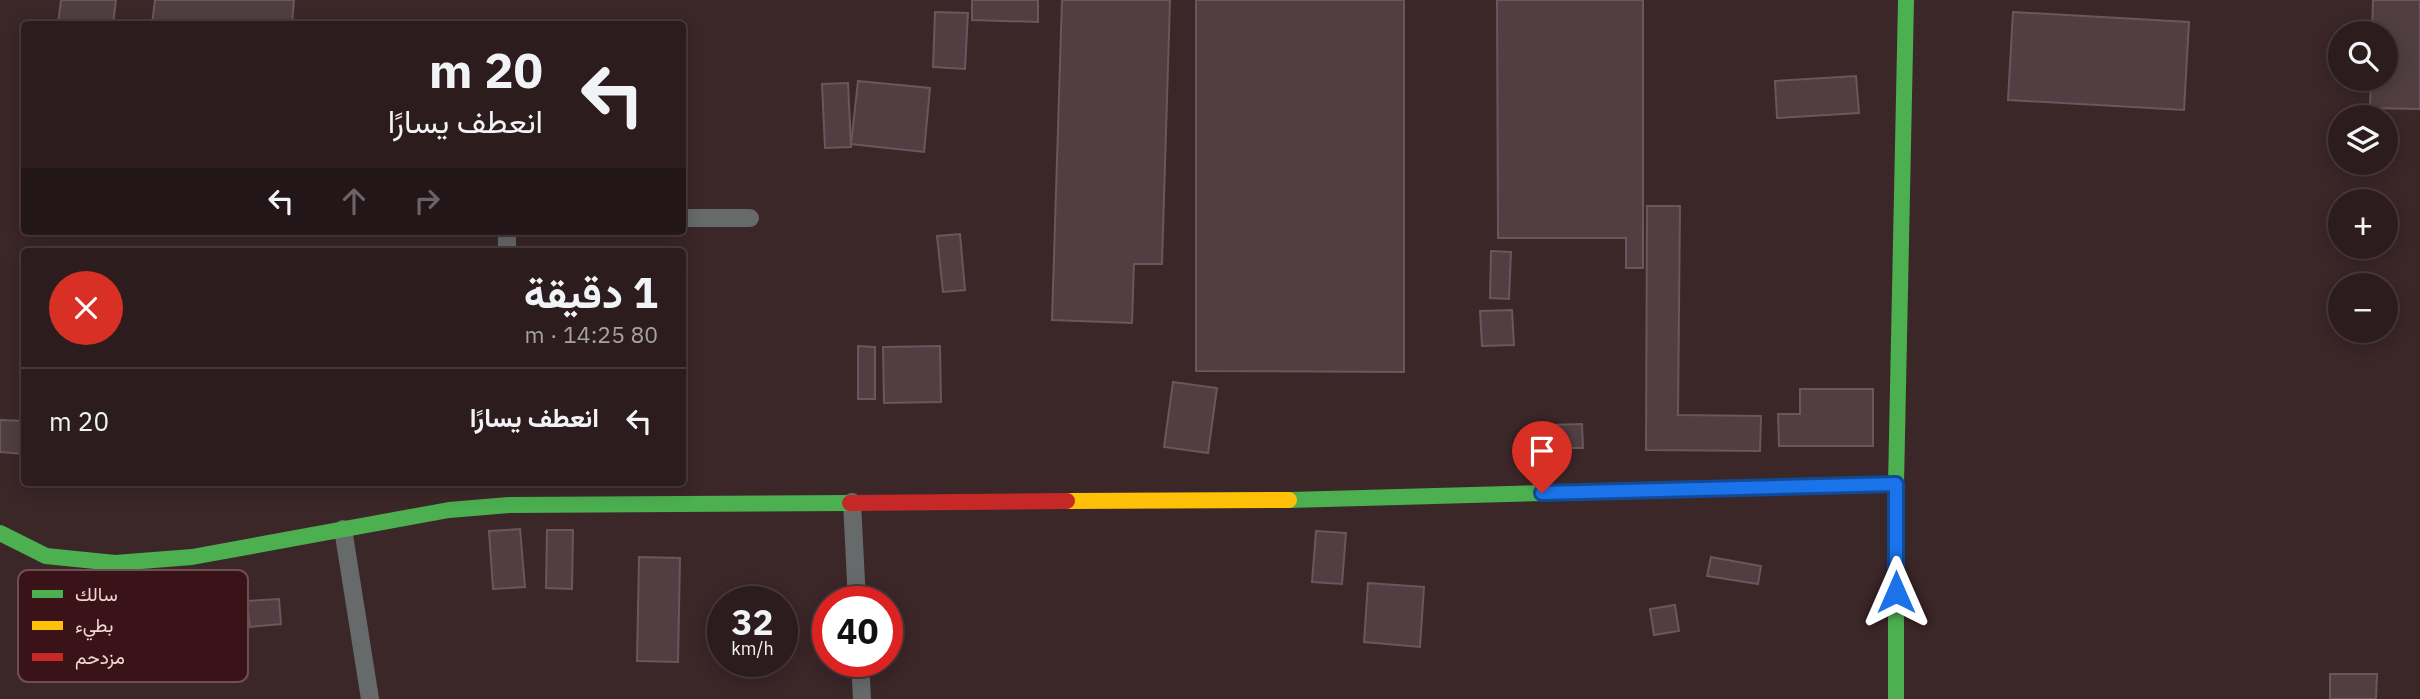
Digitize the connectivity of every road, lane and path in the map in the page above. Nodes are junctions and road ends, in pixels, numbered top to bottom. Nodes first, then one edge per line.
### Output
1 (1906, 0) edge
2 (686, 218) edge
3 (750, 218) dead end
4 (1896, 484) junction
5 (509, 486) edge
6 (852, 502) junction
7 (509, 505) junction
8 (342, 529) junction
9 (0, 533) edge
10 (856, 586) edge
11 (861, 677) edge
12 (370, 699) edge
13 (862, 699) edge
14 (1896, 699) edge

1 - 4 street
2 - 3 lane
4 - 6 street
4 - 14 street
5 - 7 lane
6 - 7 street
6 - 10 lane
7 - 8 street
8 - 9 street
8 - 12 lane
11 - 13 lane

